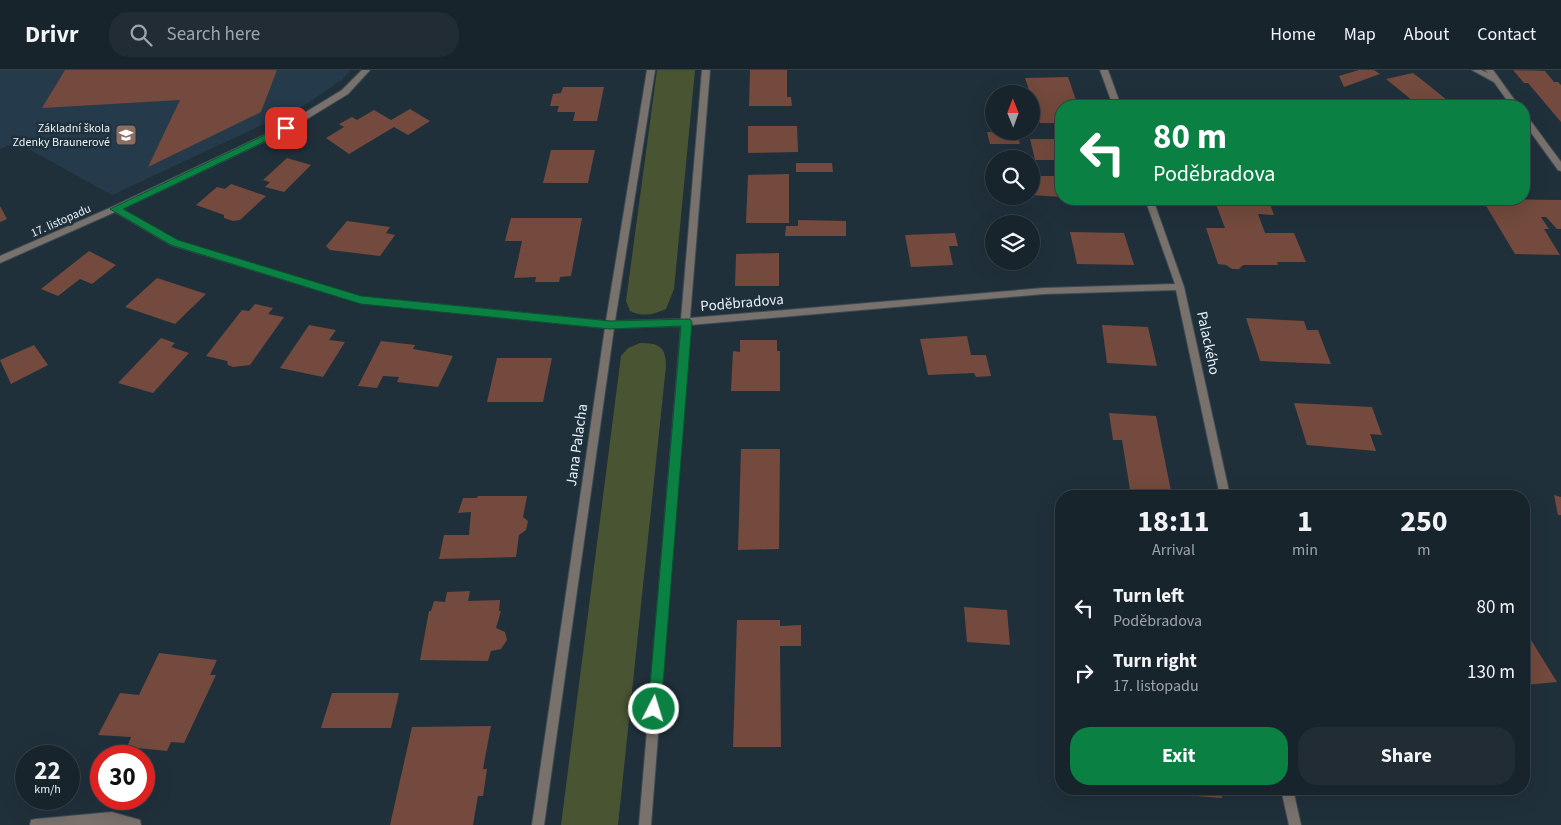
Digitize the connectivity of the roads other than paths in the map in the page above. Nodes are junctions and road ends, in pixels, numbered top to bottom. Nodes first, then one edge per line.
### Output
1 (366, 70) edge
2 (651, 70) edge
3 (706, 70) edge
4 (1104, 70) edge
5 (1476, 70) edge
6 (1489, 70) edge
7 (1496, 80) junction
8 (1114, 100) edge
9 (1511, 100) edge
10 (1530, 126) edge
11 (1561, 168) edge
12 (1151, 205) edge
13 (115, 209) junction
14 (0, 260) edge
15 (1180, 287) junction
16 (687, 322) junction
17 (610, 325) junction
18 (1224, 490) edge
19 (1288, 795) edge
20 (36, 825) edge
21 (135, 825) edge
22 (538, 825) edge
23 (645, 825) edge
24 (1295, 825) edge

1 - 13 street, 17. listopadu
2 - 17 street, Jana Palacha
3 - 16 street
4 - 8 street
5 - 7 street
6 - 7 street
7 - 9 street
10 - 11 street
12 - 15 street, Palackého
13 - 14 street, 17. listopadu
13 - 17 street, Poděbradova
15 - 16 street, Poděbradova
15 - 18 street, Palackého
16 - 17 street, Poděbradova
16 - 23 street
17 - 22 street, Jana Palacha
19 - 24 street
20 - 21 street

